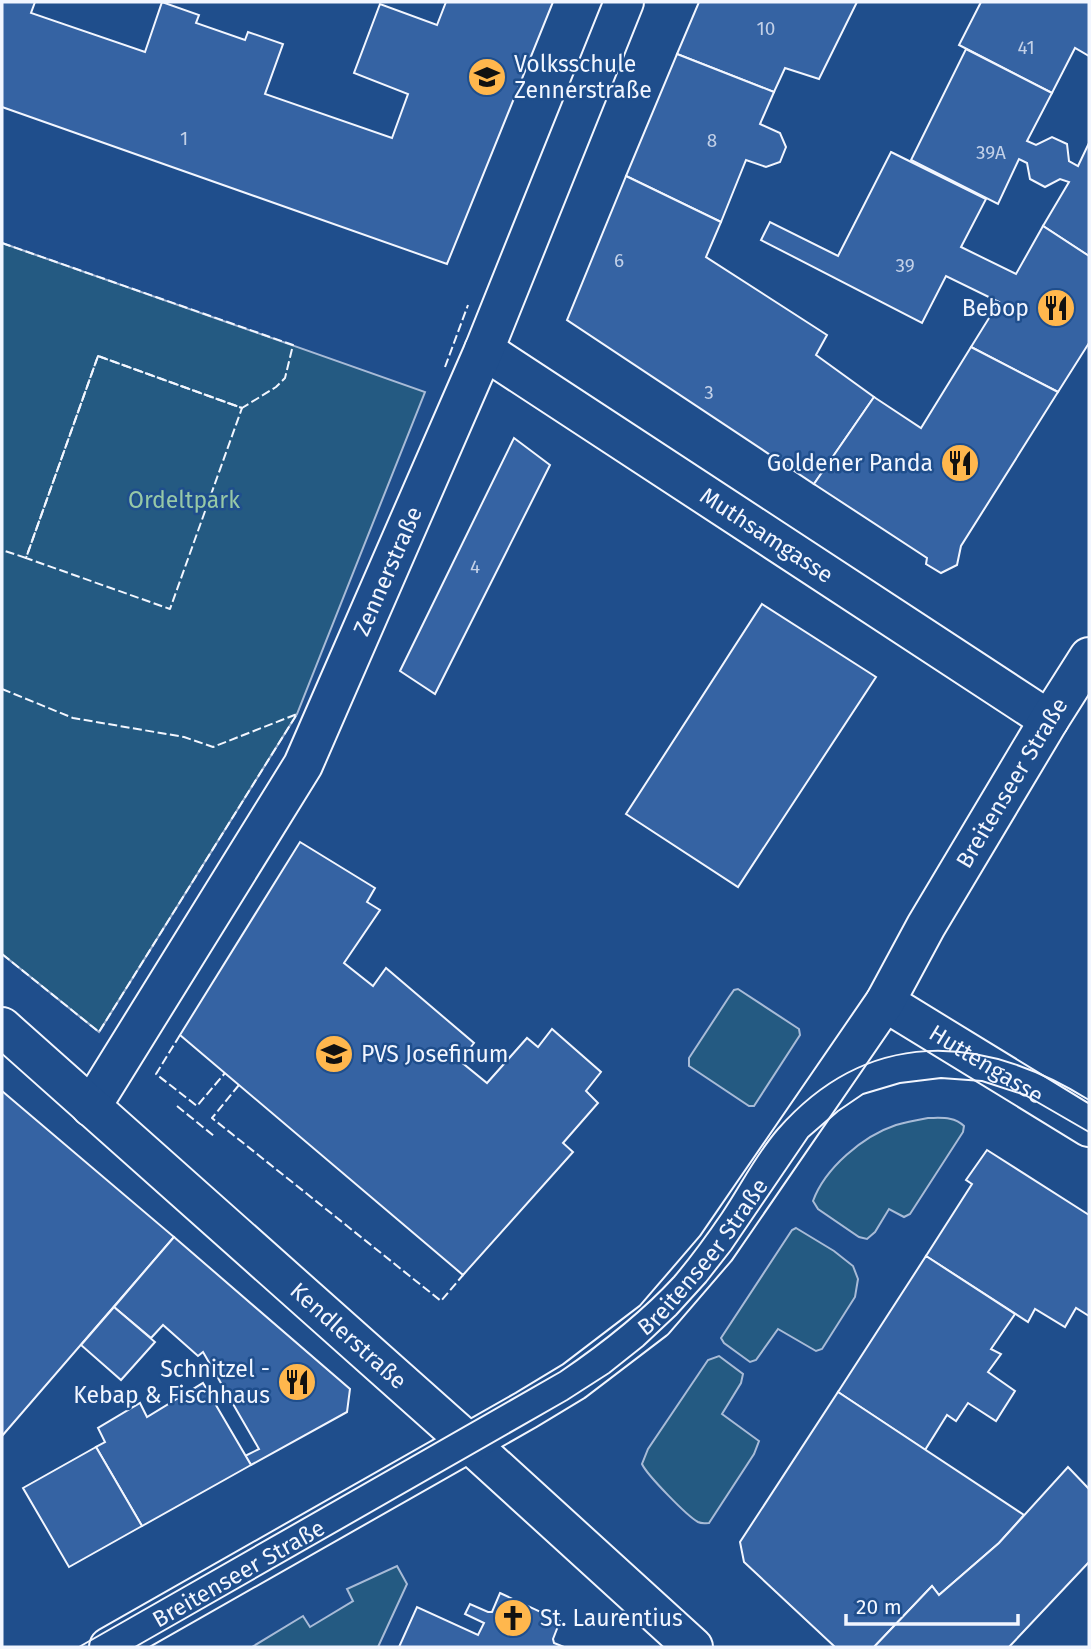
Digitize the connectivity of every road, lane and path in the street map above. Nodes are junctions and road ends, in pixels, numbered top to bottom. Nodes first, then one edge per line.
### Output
1 (624, 2) edge
2 (484, 350) junction
3 (1089, 657) edge
4 (1049, 720) junction
5 (885, 1002) junction
6 (2, 1027) edge
7 (90, 1107) junction
8 (1089, 1127) edge
9 (469, 1443) junction
10 (109, 1647) edge
11 (694, 1647) edge

1 - 2 street, Zennerstraße
2 - 4 street, Muthsamgasse
2 - 7 street, Zennerstraße
3 - 4 street, Breitenseer Straße
4 - 5 street, Breitenseer Straße
5 - 8 street, Huttengasse
5 - 9 street, Breitenseer Straße
6 - 7 street, Kendlerstraße
7 - 9 street, Kendlerstraße
9 - 10 street, Breitenseer Straße
9 - 11 street, Kendlerstraße

